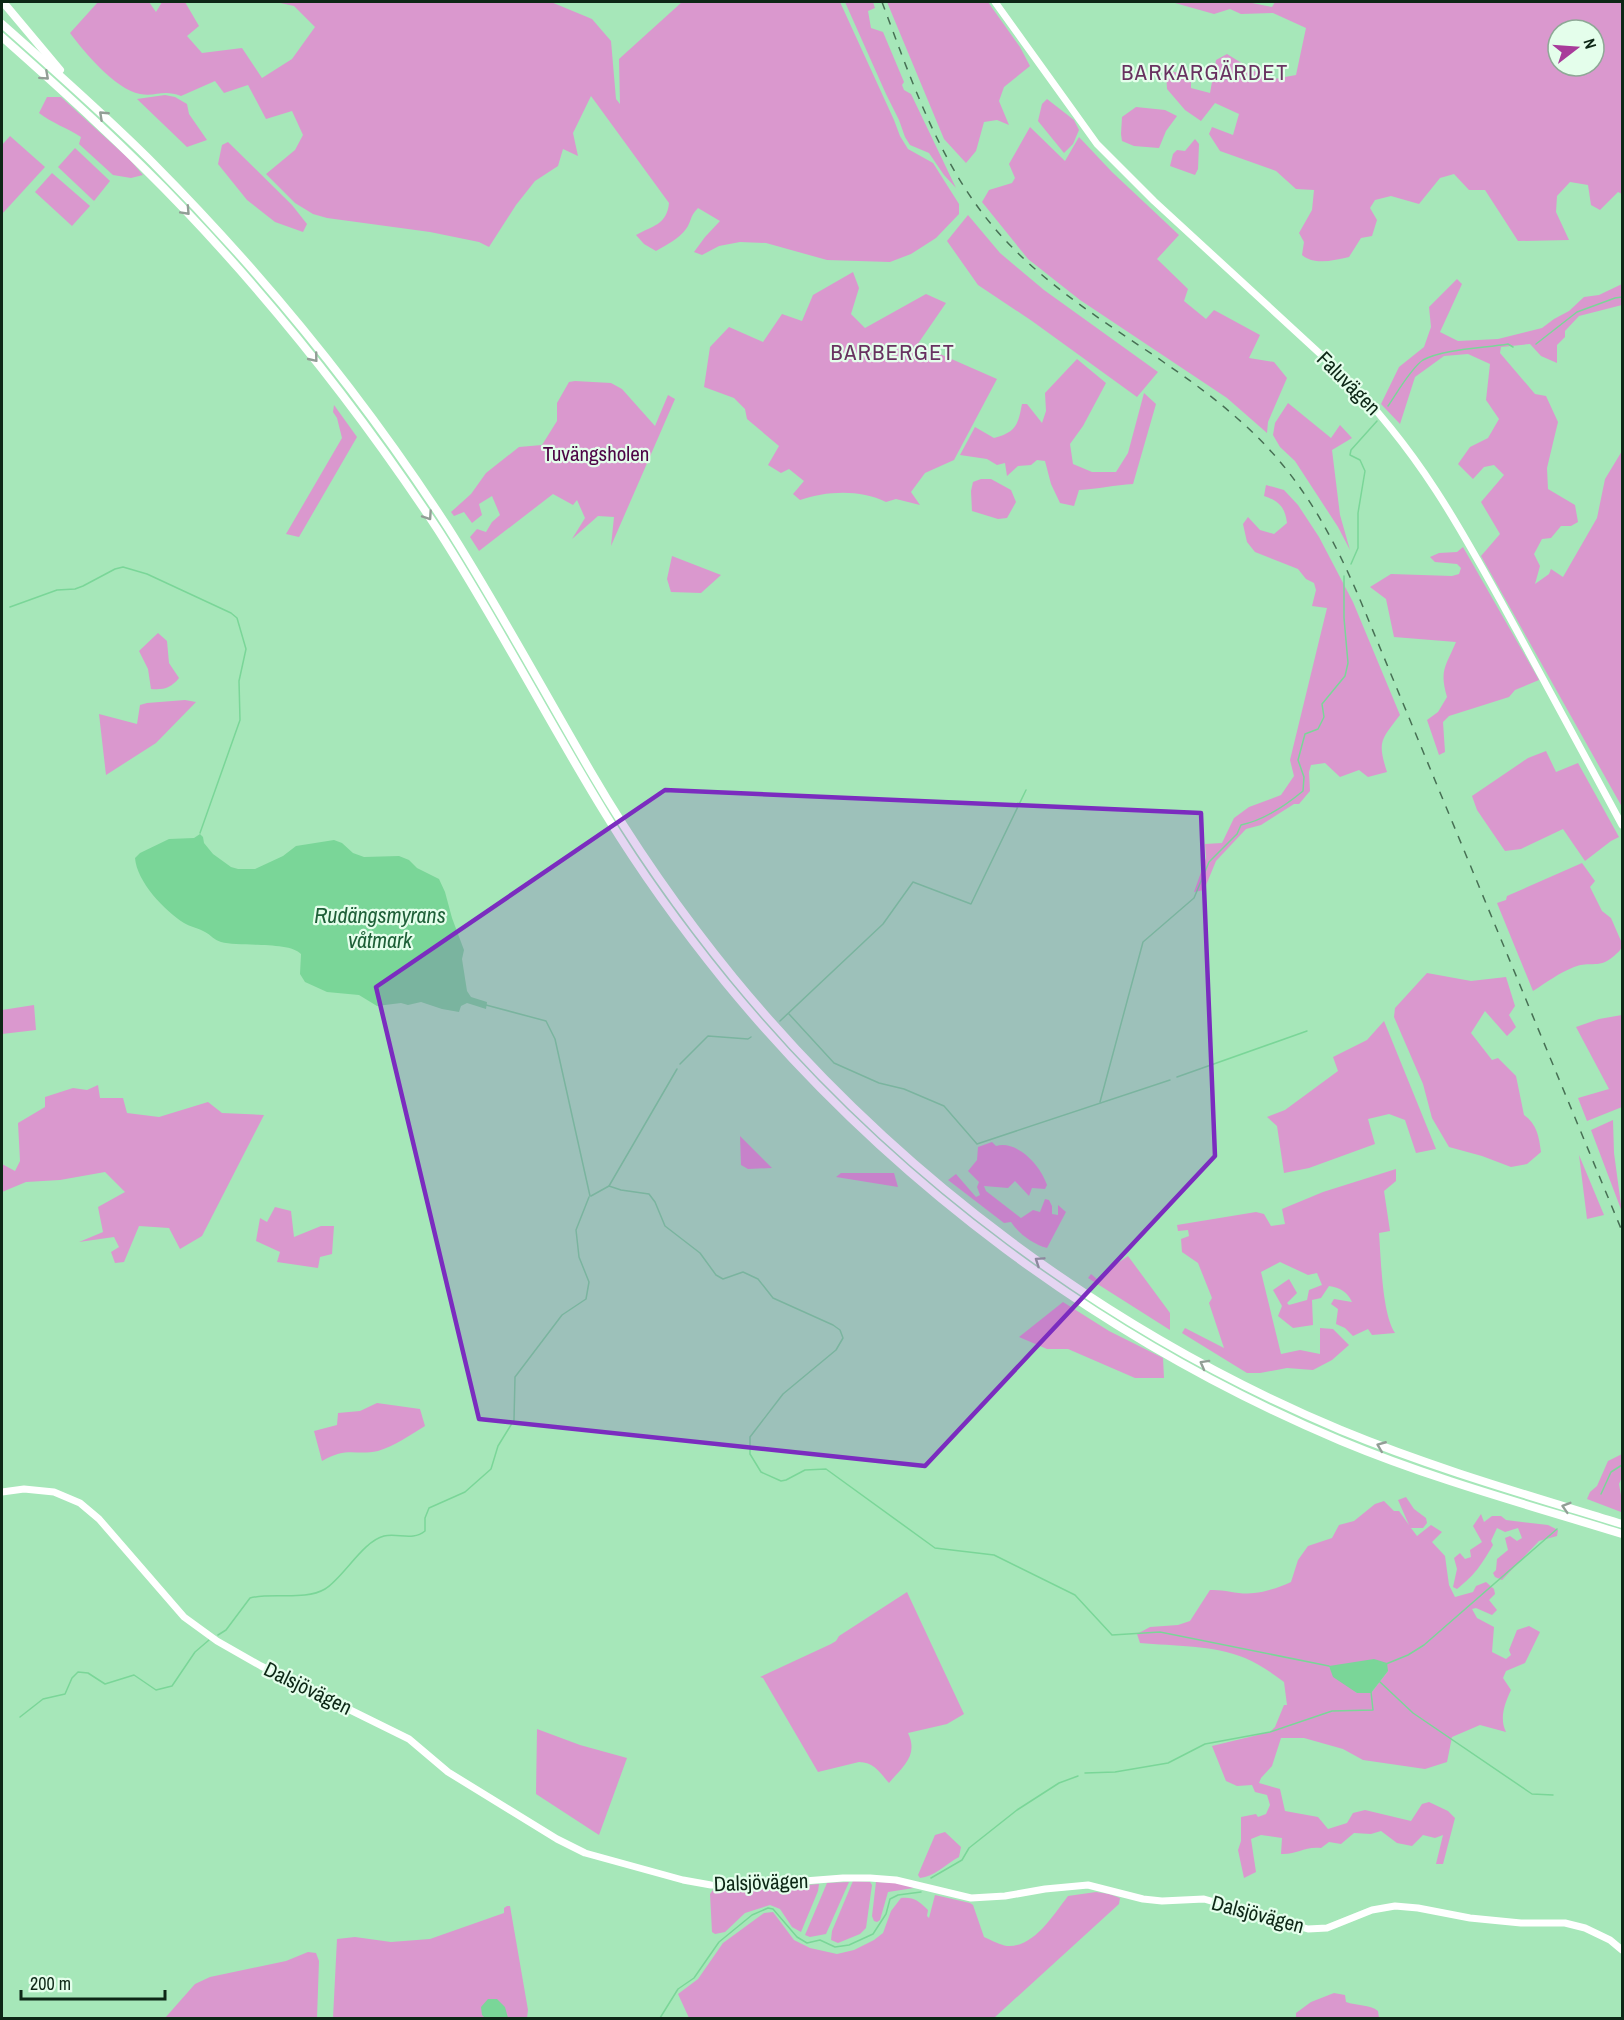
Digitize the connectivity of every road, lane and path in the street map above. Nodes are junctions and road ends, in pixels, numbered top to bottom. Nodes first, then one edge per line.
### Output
1 (3, 2) edge
2 (995, 2) edge
3 (2, 24) edge
4 (2, 37) edge
5 (79, 93) junction
6 (1623, 825) edge
7 (2, 1492) edge
8 (1623, 1524) edge
9 (1623, 1534) edge
10 (1623, 1950) edge

1 - 5 highway
2 - 6 street, Faluvägen
3 - 5 highway
4 -> 9 highway
8 -> 5 highway
7 - 10 street, Dalsjövägen

